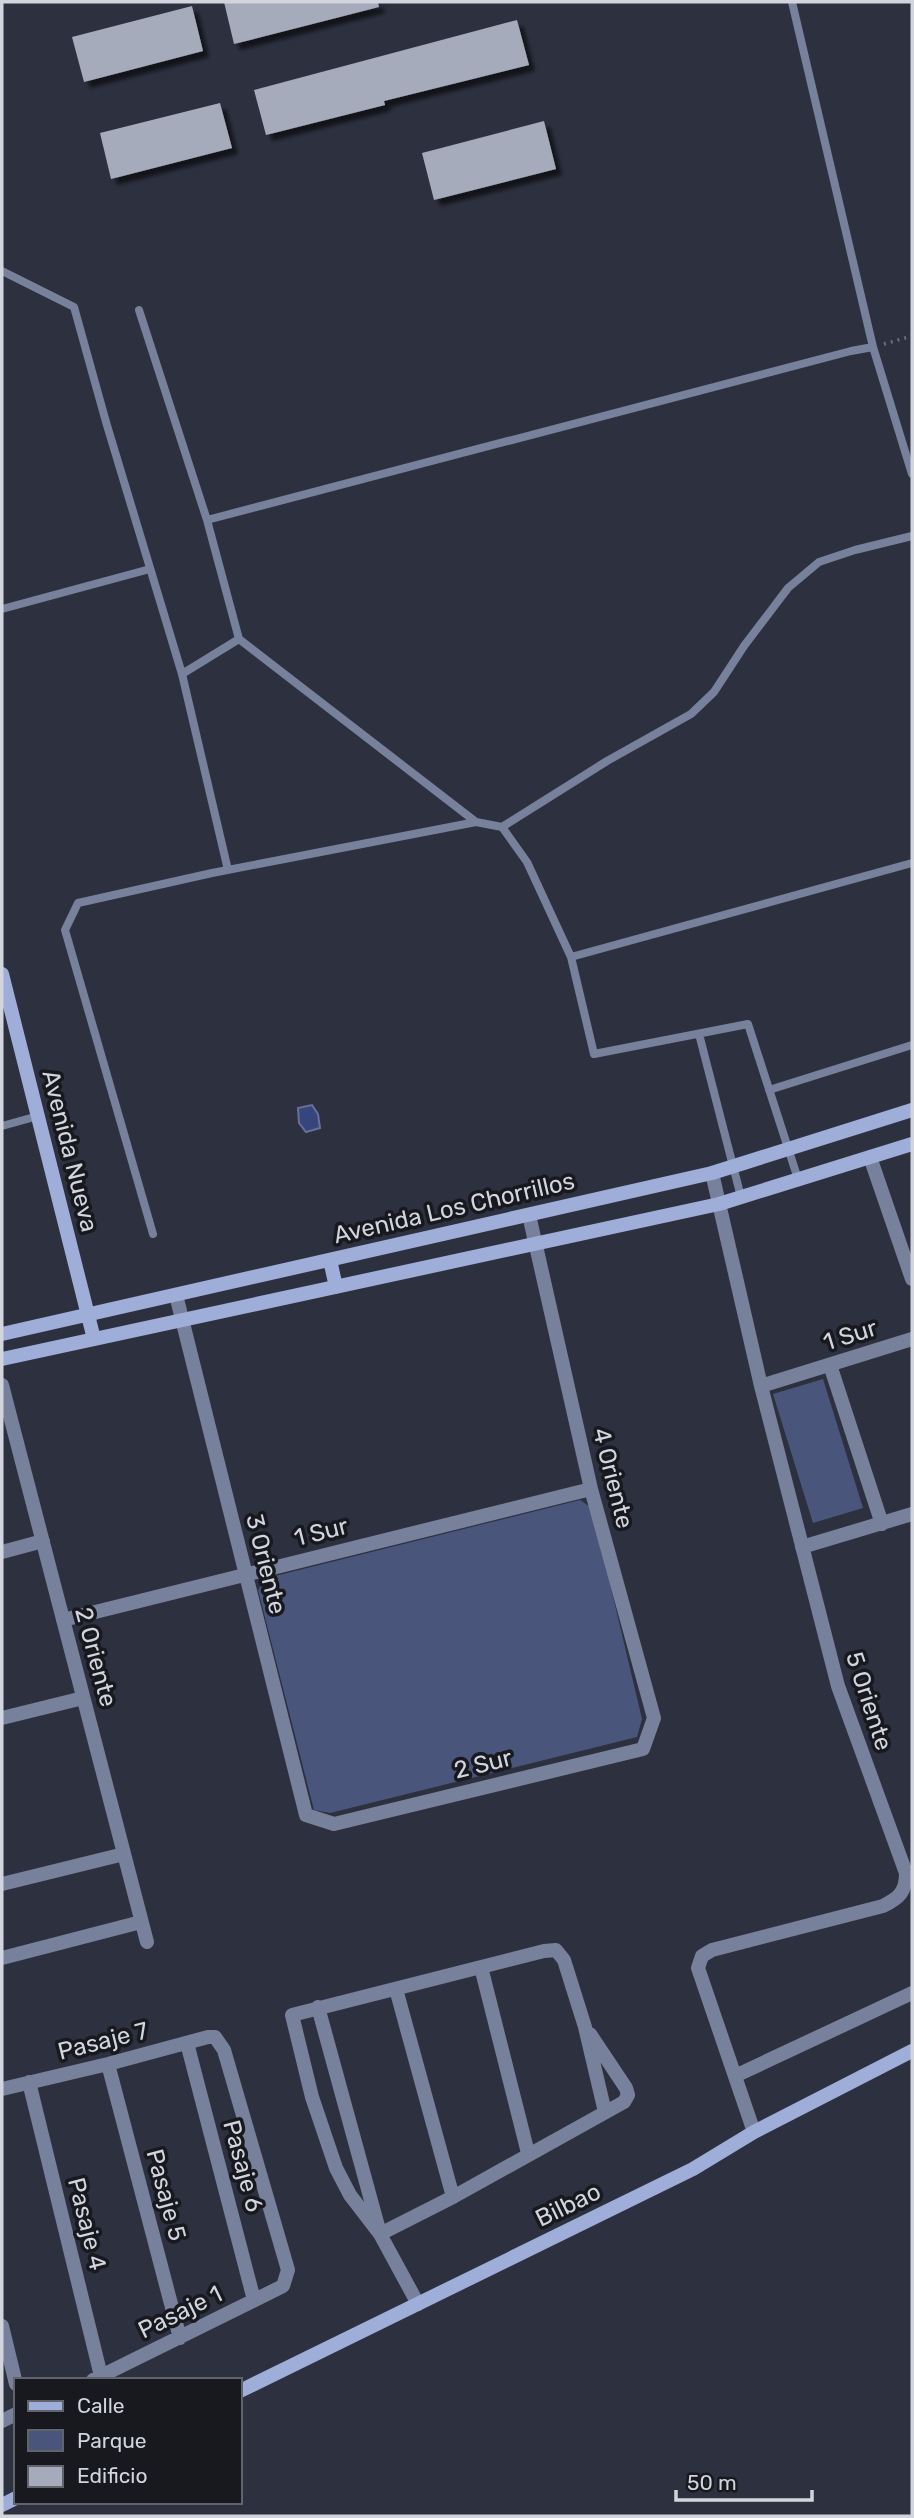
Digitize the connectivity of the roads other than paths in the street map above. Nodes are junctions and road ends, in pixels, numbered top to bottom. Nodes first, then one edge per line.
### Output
1 (792, 2) edge
2 (2, 271) edge
3 (139, 310) dead end
4 (873, 347) junction
5 (912, 474) edge
6 (207, 520) junction
7 (912, 536) edge
8 (150, 569) junction
9 (2, 609) edge
10 (239, 639) junction
11 (182, 674) junction
12 (476, 822) junction
13 (502, 827) junction
14 (912, 863) edge
15 (228, 870) junction
16 (571, 957) junction
17 (2, 974) edge
18 (4, 992) edge
19 (699, 1034) junction
20 (912, 1045) edge
21 (769, 1090) junction
22 (912, 1110) edge
23 (38, 1116) junction
24 (2, 1126) edge
25 (912, 1144) edge
26 (788, 1149) junction
27 (870, 1157) junction
28 (734, 1166) junction
29 (712, 1173) junction
30 (797, 1180) junction
31 (741, 1197) junction
32 (719, 1204) junction
33 (530, 1215) junction
34 (153, 1234) dead end
35 (536, 1244) junction
36 (330, 1260) junction
37 (912, 1279) edge
38 (336, 1287) junction
39 (176, 1294) junction
40 (88, 1315) junction
41 (183, 1320) junction
42 (2, 1334) edge
43 (94, 1339) junction
44 (912, 1339) edge
45 (2, 1359) edge
46 (830, 1365) junction
47 (2, 1385) edge
48 (761, 1386) junction
49 (591, 1489) junction
50 (912, 1514) edge
51 (882, 1524) junction
52 (43, 1541) junction
53 (802, 1547) junction
54 (2, 1552) edge
55 (245, 1574) junction
56 (63, 1620) junction
57 (83, 1698) junction
58 (2, 1718) edge
59 (643, 1749) joint
60 (334, 1824) joint
61 (124, 1854) junction
62 (2, 1884) edge
63 (141, 1922) junction
64 (146, 1942) dead end
65 (2, 1958) edge
66 (481, 1967) junction
67 (396, 1989) junction
68 (912, 1993) edge
69 (318, 2007) junction
70 (585, 2028) junction
71 (215, 2037) joint
72 (187, 2043) junction
73 (912, 2051) edge
74 (108, 2064) junction
75 (735, 2076) junction
76 (29, 2082) junction
77 (2, 2089) edge
78 (605, 2112) junction
79 (754, 2133) junction
80 (528, 2153) junction
81 (453, 2197) junction
82 (380, 2234) junction
83 (286, 2282) joint
84 (254, 2300) junction
85 (418, 2304) junction
86 (2, 2326) edge
87 (180, 2338) junction
88 (15, 2378) edge
89 (97, 2378) edge
90 (242, 2390) edge

1 - 4 lane
2 - 8 lane
3 - 6 lane
4 - 5 lane
4 - 6 lane
6 - 10 lane
7 - 13 lane
8 - 9 lane
8 - 11 lane
10 - 11 lane
10 - 12 lane
11 - 15 lane
12 - 13 lane
12 - 15 lane
13 - 16 lane
14 - 16 lane
15 - 34 lane
16 - 19 lane
17 - 18 street, Avenida Nueva
18 - 23 street, Avenida Nueva
19 - 21 lane
19 - 28 lane
20 - 21 lane
21 - 26 lane
22 - 26 street, Avenida Los Chorrillos
23 - 24 lane
23 - 40 street, Avenida Nueva
25 - 27 street, Avenida Los Chorrillos
26 - 28 street, Avenida Los Chorrillos
26 - 30 lane
27 - 30 street, Avenida Los Chorrillos
27 - 37 street
28 - 29 street, Avenida Los Chorrillos
28 - 31 lane
29 - 32 street, 5 Oriente
29 - 33 street, Avenida Los Chorrillos
30 - 31 street, Avenida Los Chorrillos
31 - 32 street, Avenida Los Chorrillos
32 - 35 street, Avenida Los Chorrillos
32 - 48 street, 5 Oriente
33 - 35 street, 4 Oriente
33 - 36 street, Avenida Los Chorrillos
35 - 38 street, Avenida Los Chorrillos
35 - 49 street, 4 Oriente
36 - 38 street
36 - 39 street, Avenida Los Chorrillos
38 - 41 street, Avenida Los Chorrillos
39 - 40 street, Avenida Los Chorrillos
39 - 41 street, 3 Oriente
40 - 42 street, Avenida Los Chorrillos
40 - 43 street, Avenida Nueva
41 - 43 street, Avenida Los Chorrillos
41 - 55 street, 3 Oriente
43 - 45 street, Avenida Los Chorrillos
44 - 46 street, 1 Sur
46 - 48 street, 1 Sur
46 - 51 street
47 - 52 street, 2 Oriente
48 - 53 street, 5 Oriente
49 - 55 street, 1 Sur
49 - 59 street, 4 Oriente
50 - 51 street
51 - 53 street
52 - 54 street
52 - 56 street, 2 Oriente
53 - 75 street, 5 Oriente
55 - 56 street, 1 Sur
55 - 60 street, 3 Oriente
56 - 57 street, 2 Oriente
57 - 58 street
57 - 61 street, 2 Oriente
59 - 60 street, 2 Sur
61 - 62 street
61 - 63 street, 2 Oriente
63 - 64 street, 2 Oriente
63 - 65 street
66 - 67 street
66 - 70 street
66 - 80 street
67 - 69 street
67 - 81 street
68 - 75 street
69 - 82 street
69 - 82 street
70 - 78 street
70 - 78 street
71 - 72 street, Pasaje 7
71 - 83 street, Pasaje 6
72 - 74 street, Pasaje 7
72 - 84 street, Pasaje 6
73 - 79 street, Bilbao
74 - 76 street, Pasaje 7
74 - 87 street, Pasaje 5
75 - 79 street, 5 Oriente
76 - 77 street, Pasaje 7
76 - 89 street, Pasaje 4
78 - 80 street
79 - 85 street, Bilbao
80 - 81 street
81 - 82 street
82 - 85 street
83 - 84 street, Pasaje 1
84 - 87 street, Pasaje 1
85 - 90 street, Bilbao
86 - 88 street
87 - 89 street, Pasaje 1

